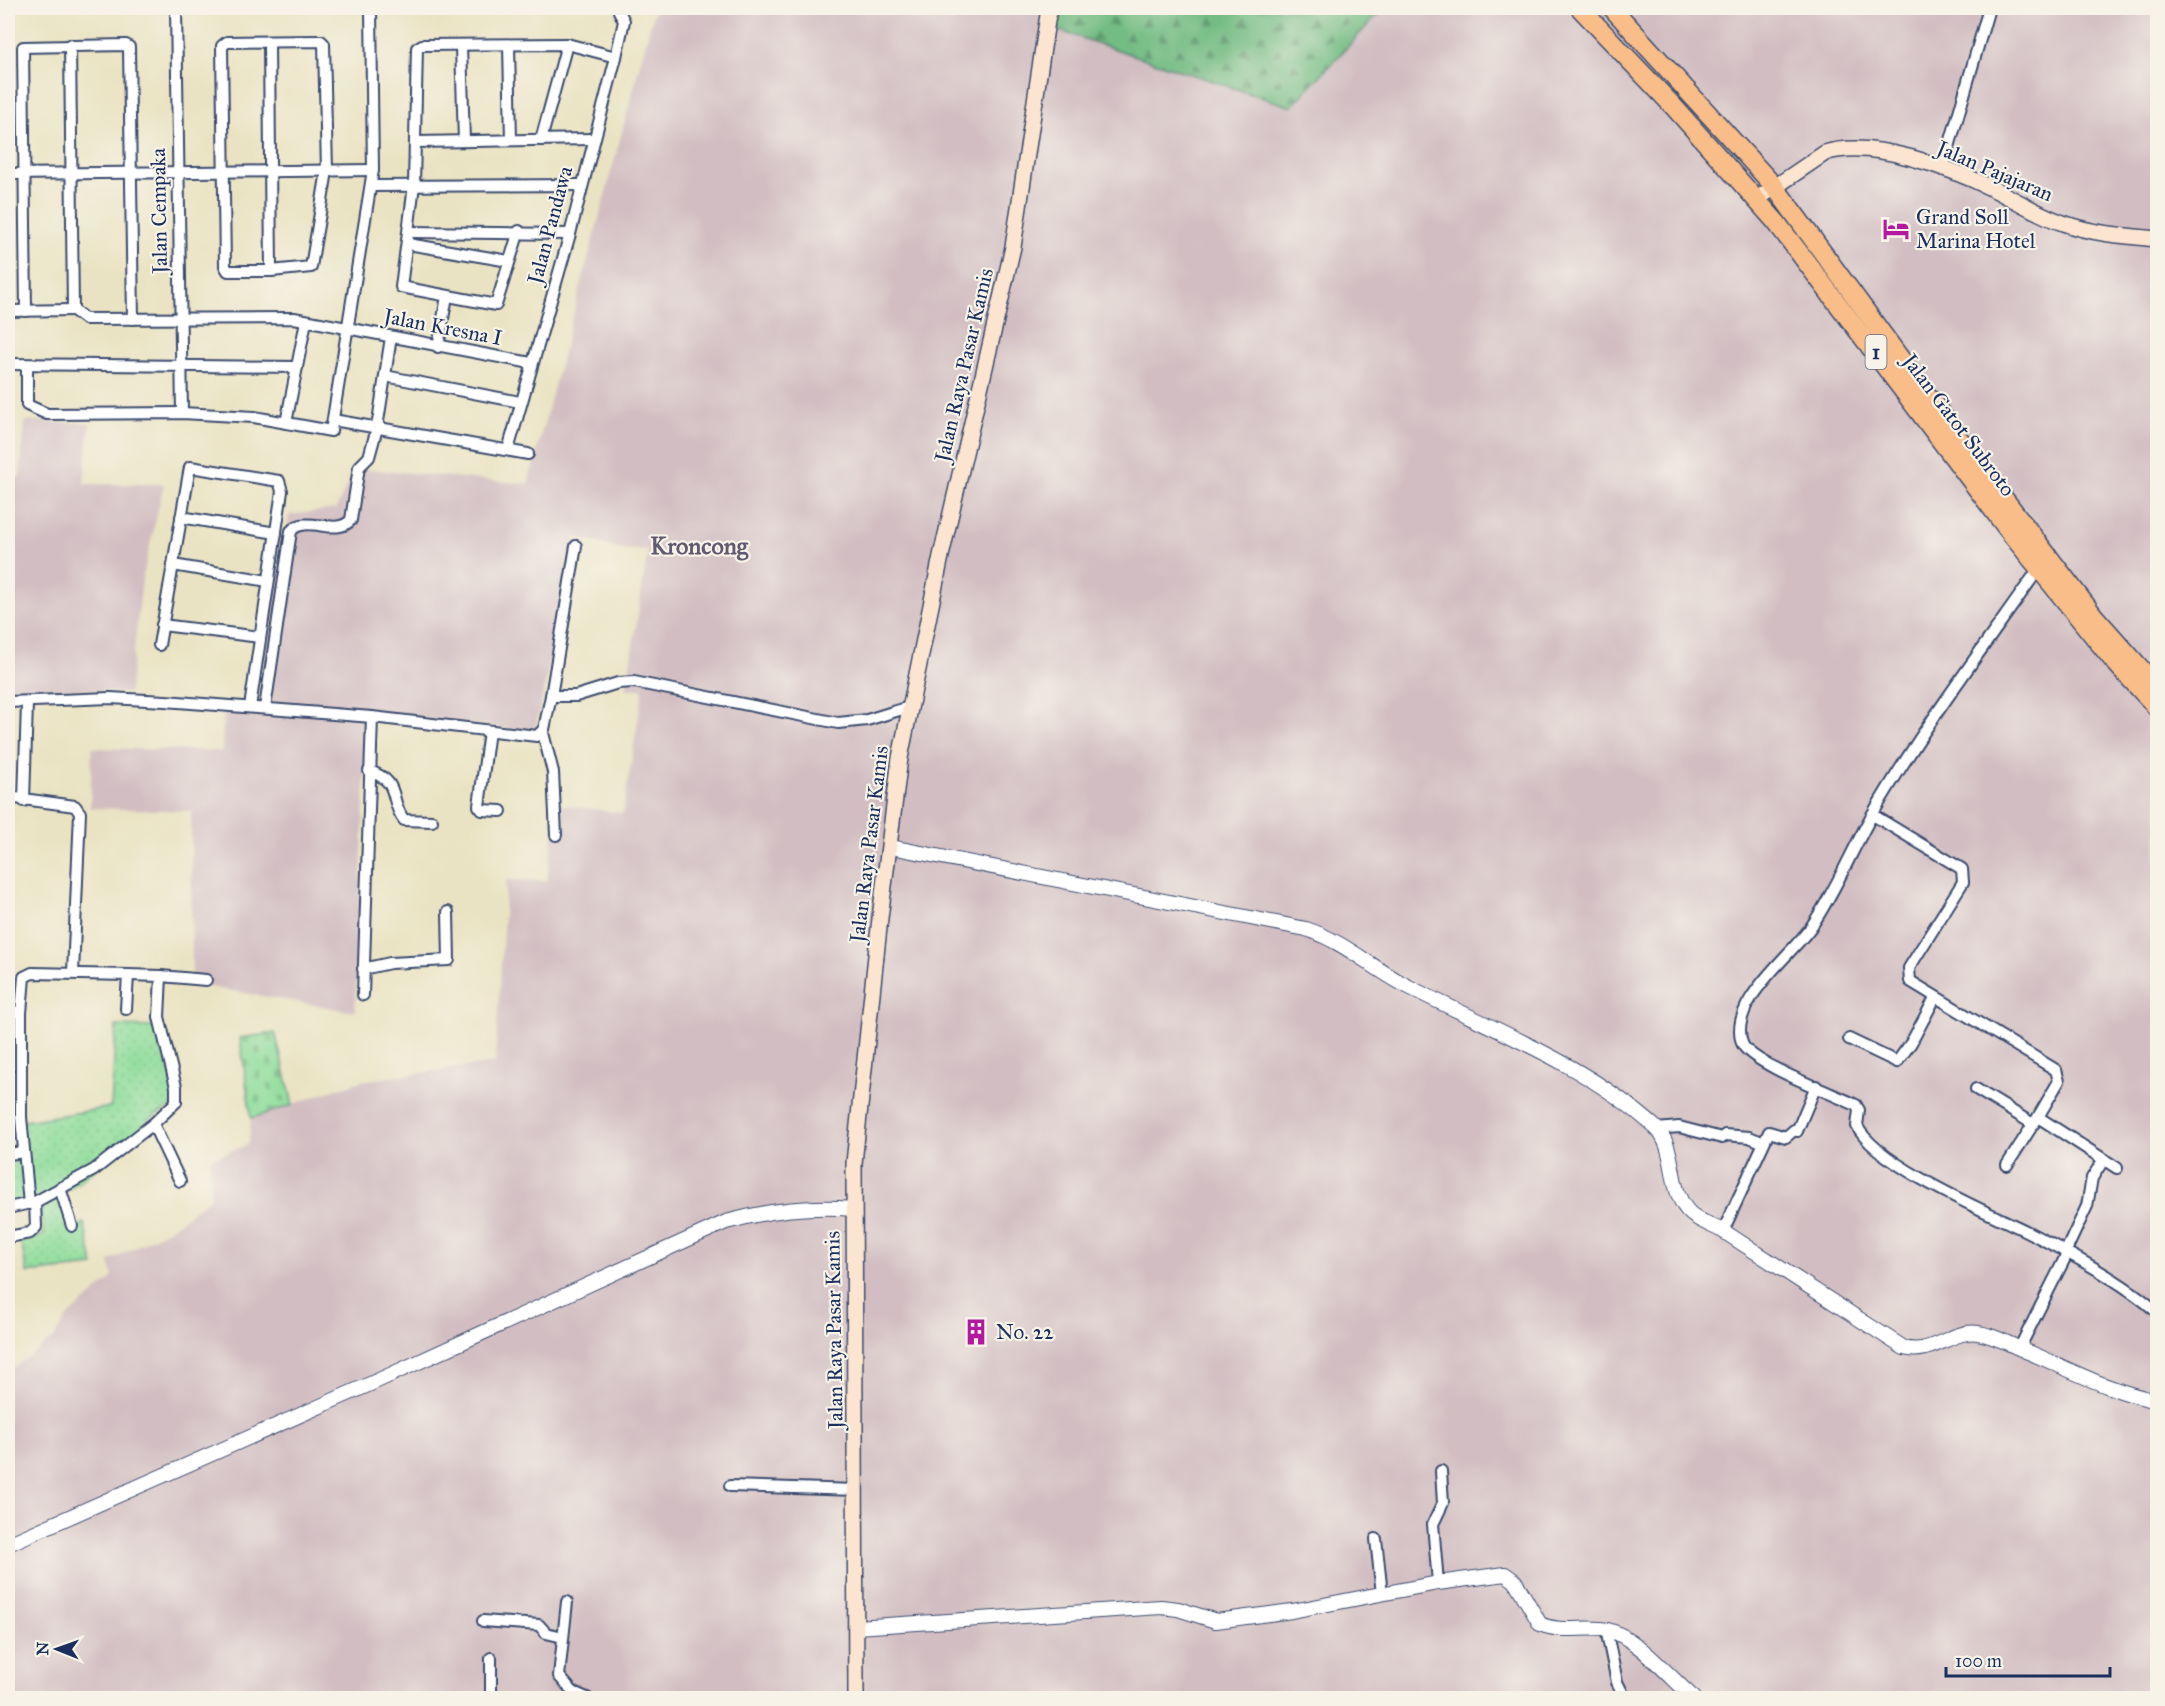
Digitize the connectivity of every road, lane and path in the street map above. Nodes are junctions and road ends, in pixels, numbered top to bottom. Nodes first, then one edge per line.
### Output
1 (176, 8) edge
2 (371, 8) edge
3 (1049, 8) edge
4 (1580, 8) edge
5 (1612, 8) edge
6 (1989, 8) edge
7 (616, 9) edge
8 (269, 42) junction
9 (567, 44) junction
10 (70, 45) junction
11 (509, 45) junction
12 (461, 46) junction
13 (616, 57) junction
14 (593, 138) junction
15 (511, 140) junction
16 (542, 140) junction
17 (464, 141) junction
18 (416, 142) junction
19 (1943, 168) junction
20 (373, 170) junction
21 (269, 171) junction
22 (327, 171) junction
23 (178, 172) junction
24 (222, 172) junction
25 (131, 173) junction
26 (8, 174) edge
27 (24, 174) junction
28 (71, 174) junction
29 (414, 185) junction
30 (581, 185) junction
31 (371, 186) junction
32 (1774, 186) junction
33 (1757, 199) junction
34 (519, 231) junction
35 (410, 232) junction
36 (570, 234) junction
37 (2157, 239) edge
38 (408, 244) junction
39 (508, 261) junction
40 (272, 272) junction
41 (447, 296) junction
42 (73, 310) junction
43 (8, 311) edge
44 (26, 311) junction
45 (180, 318) junction
46 (133, 319) junction
47 (306, 321) junction
48 (347, 328) junction
49 (391, 337) junction
50 (438, 347) junction
51 (531, 363) junction
52 (8, 364) edge
53 (27, 365) junction
54 (181, 367) junction
55 (297, 367) junction
56 (385, 376) junction
57 (520, 402) junction
58 (182, 413) junction
59 (333, 420) junction
60 (286, 423) junction
61 (377, 428) junction
62 (508, 450) junction
63 (528, 454) dead end
64 (182, 517) junction
65 (276, 533) junction
66 (576, 546) dead end
67 (2046, 562) junction
68 (173, 565) junction
69 (268, 581) junction
70 (162, 625) junction
71 (260, 637) junction
72 (159, 645) dead end
73 (551, 696) junction
74 (2155, 696) edge
75 (8, 702) edge
76 (27, 703) junction
77 (250, 707) junction
78 (909, 707) junction
79 (265, 708) junction
80 (372, 717) junction
81 (489, 731) junction
82 (543, 733) junction
83 (369, 771) junction
84 (8, 797) edge
85 (24, 801) junction
86 (501, 811) dead end
87 (1872, 815) junction
88 (432, 821) dead end
89 (556, 835) dead end
90 (891, 847) junction
91 (448, 912) dead end
92 (363, 969) junction
93 (73, 973) junction
94 (128, 975) junction
95 (161, 976) junction
96 (206, 980) dead end
97 (363, 995) dead end
98 (1935, 998) junction
99 (126, 1009) dead end
100 (8, 1010) edge
101 (21, 1013) junction
102 (1849, 1040) dead end
103 (1816, 1086) junction
104 (1976, 1089) dead end
105 (2036, 1121) junction
106 (153, 1124) junction
107 (1657, 1129) junction
108 (1762, 1142) junction
109 (24, 1152) junction
110 (8, 1154) edge
111 (2104, 1159) junction
112 (2007, 1165) dead end
113 (2117, 1168) dead end
114 (180, 1181) dead end
115 (60, 1188) junction
116 (32, 1203) junction
117 (8, 1208) edge
118 (853, 1209) junction
119 (72, 1226) dead end
120 (1723, 1231) junction
121 (8, 1238) edge
122 (2066, 1254) junction
123 (2157, 1312) edge
124 (2019, 1348) junction
125 (2157, 1401) edge
126 (1441, 1471) dead end
127 (730, 1486) dead end
128 (856, 1490) junction
129 (1376, 1539) dead end
130 (8, 1544) edge
131 (1438, 1583) junction
132 (1382, 1594) junction
133 (567, 1602) dead end
134 (483, 1621) dead end
135 (856, 1627) junction
136 (1606, 1629) junction
137 (563, 1637) junction
138 (491, 1658) dead end
139 (491, 1698) edge
140 (586, 1698) edge
141 (856, 1698) edge
142 (1625, 1698) edge
143 (1694, 1698) edge

1 - 23 street, Jalan Cempaka
2 - 20 street
3 - 78 main road, Jalan Raya Pasar Kamis
4 - 33 highway, Jalan Gatot Subroto / 1
5 - 32 highway, Jalan Gatot Subroto / 1
6 - 19 street
7 - 13 street, Jalan Pandawa
8 - 21 street
8 - 22 street
8 - 24 street
9 - 11 street
9 - 13 street
9 - 16 street
10 - 25 street
10 - 27 street
10 - 28 street
11 - 12 street
11 - 15 street
12 - 17 street
12 - 18 street
13 - 14 street, Jalan Pandawa
14 - 16 street
14 - 30 street, Jalan Pandawa
15 - 16 street
15 - 17 street
17 - 18 street
18 - 29 street
19 - 32 main road, Jalan Pajajaran
19 - 37 main road, Jalan Pajajaran
20 - 22 street
20 - 31 street
21 - 22 street
21 - 24 street
21 - 40 street
22 - 40 street
23 - 24 street
23 - 25 street
23 - 45 street, Jalan Cempaka
24 - 40 street
25 - 28 street
25 - 46 street
26 - 27 street
27 - 28 street
27 - 44 street
28 - 42 street
29 - 30 street
29 - 31 street
29 - 35 street
30 - 36 street, Jalan Pandawa
31 - 48 street
32 - 33 main road, Jalan Pajajaran
32 - 67 highway, Jalan Gatot Subroto / 1
33 - 67 highway, Jalan Gatot Subroto / 1
34 - 35 street
34 - 36 street
34 - 39 street
35 - 38 street
36 - 51 street, Jalan Pandawa
38 - 39 street
38 - 41 street
39 - 41 street
41 - 50 street
42 - 44 street, Jalan Kresna I
42 - 46 street, Jalan Kresna I
43 - 44 street, Jalan Kresna I
45 - 46 street, Jalan Kresna I
45 - 47 street, Jalan Kresna I
45 - 54 street, Jalan Cempaka
47 - 48 street, Jalan Kresna I
47 - 55 street
48 - 49 street, Jalan Kresna I
48 - 59 street
49 - 50 street, Jalan Kresna I
49 - 56 street
50 - 51 street, Jalan Kresna I
51 - 57 street, Jalan Pandawa
52 - 53 street
53 - 54 street
53 - 58 street
54 - 55 street
54 - 58 street, Jalan Cempaka
55 - 60 street
56 - 57 street
56 - 61 street
57 - 62 street, Jalan Pandawa
58 - 60 street
59 - 60 street
59 - 61 street
61 - 62 street
61 - 79 street
62 - 63 street
64 - 65 street
64 - 65 street
64 - 68 street
65 - 69 street
66 - 73 street
67 - 74 highway, Jalan Gatot Subroto / 1
67 - 87 street
68 - 69 street
68 - 70 street
69 - 71 street
70 - 71 street
70 - 72 street
71 - 77 street
73 - 78 street
73 - 82 street
75 - 76 street
76 - 77 street
76 - 85 street
77 - 79 street
78 - 90 main road, Jalan Raya Pasar Kamis
79 - 80 street
80 - 81 street
80 - 83 street
81 - 82 street
81 - 86 street
82 - 89 street
83 - 88 street
83 - 92 street
84 - 85 street
85 - 93 street
87 - 98 street
87 - 103 street
90 - 107 street
90 - 118 main road, Jalan Raya Pasar Kamis
91 - 92 street
92 - 97 street
93 - 94 street
93 - 101 street
94 - 95 street
94 - 99 street
95 - 96 street
95 - 106 street
98 - 102 street
98 - 105 street
100 - 101 street
101 - 109 street
103 - 108 street
103 - 122 street
104 - 105 street
105 - 111 street
105 - 112 street
106 - 114 street
106 - 115 street
107 - 108 street
107 - 120 street
108 - 120 street
109 - 110 street
109 - 116 street
111 - 113 street
111 - 122 street
115 - 116 street
115 - 119 street
116 - 117 street
116 - 121 street
118 - 128 main road, Jalan Raya Pasar Kamis
118 - 130 street
120 - 124 street
122 - 123 street
122 - 124 street
124 - 125 street
126 - 131 street
127 - 128 street
128 - 135 main road, Jalan Raya Pasar Kamis
129 - 132 street
131 - 132 street
131 - 136 street
132 - 135 street
133 - 137 street
134 - 137 street
135 - 141 main road, Jalan Raya Pasar Kamis
136 - 142 street
136 - 143 street
137 - 140 street
138 - 139 street

